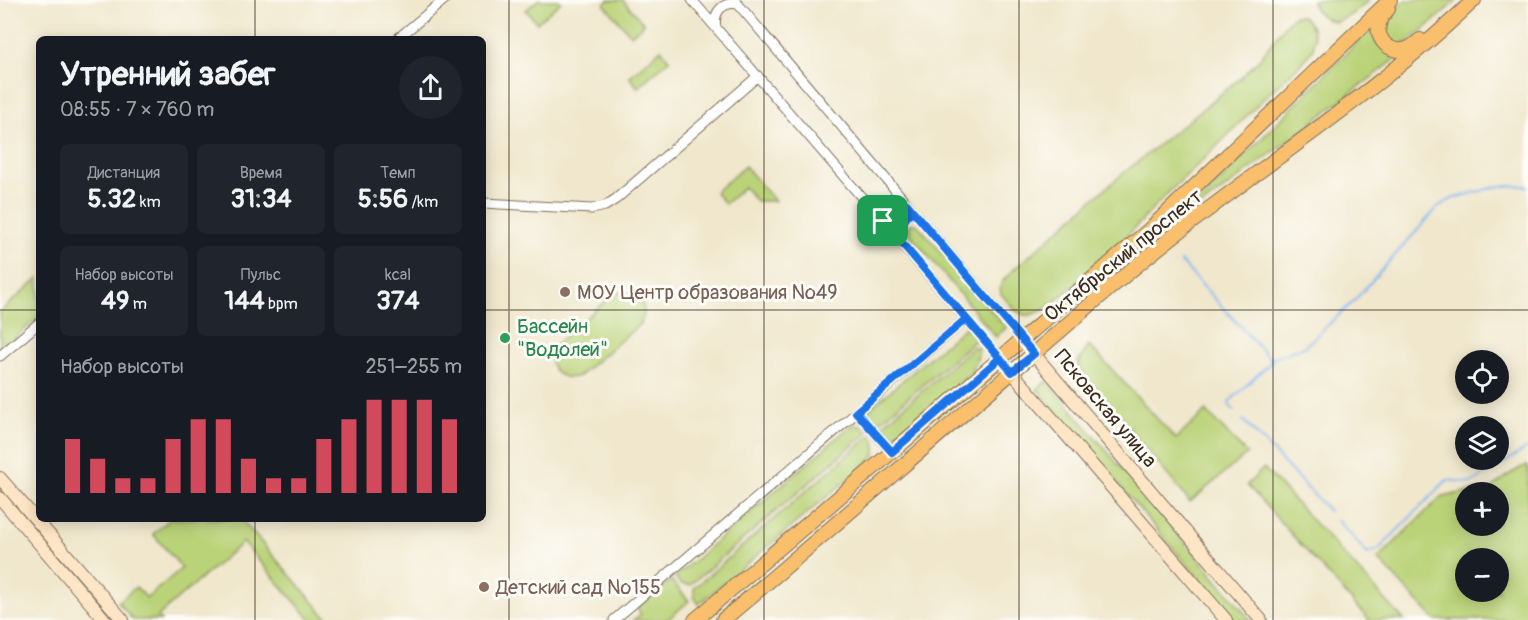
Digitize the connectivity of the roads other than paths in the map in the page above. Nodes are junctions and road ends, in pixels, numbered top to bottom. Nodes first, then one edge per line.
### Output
1 (444, 0) edge
2 (692, 0) edge
3 (1393, 0) edge
4 (1473, 0) edge
5 (1481, 0) edge
6 (736, 2) edge
7 (1458, 15) junction
8 (716, 28) junction
9 (402, 36) edge
10 (758, 76) junction
11 (486, 203) edge
12 (907, 204) junction
13 (883, 221) junction
14 (922, 221) junction
15 (902, 243) junction
16 (966, 319) junction
17 (36, 326) edge
18 (1022, 340) junction
19 (1034, 354) junction
20 (0, 356) edge
21 (1000, 358) junction
22 (1012, 372) junction
23 (856, 412) junction
24 (892, 452) junction
25 (0, 478) edge
26 (0, 498) edge
27 (36, 520) edge
28 (38, 522) edge
29 (105, 620) edge
30 (123, 620) edge
31 (614, 620) edge
32 (695, 620) edge
33 (723, 620) edge
34 (1226, 620) edge
35 (1261, 620) edge

1 - 9 street
2 - 8 street
3 - 7 main road
3 - 18 main road, Октябрьский проспект
4 - 7 main road, Октябрьский проспект
5 - 7 main road
6 - 8 street, Псковская улица
6 - 12 street, Псковская улица
7 - 19 main road, Октябрьский проспект
8 - 10 street
10 - 11 street
10 - 13 street
12 - 13 street
12 - 14 street, Псковская улица
13 - 15 street
14 - 15 street
14 - 18 street, Псковская улица
15 - 16 street
16 - 21 street
16 - 23 street
17 - 20 street
18 - 19 street, Псковская улица
18 - 21 main road, Октябрьский проспект
19 - 22 main road, Октябрьский проспект
19 - 35 main road, Псковская улица
21 - 22 street
21 - 24 main road, Октябрьский проспект
22 - 33 main road, Октябрьский проспект
22 - 34 main road
23 - 24 street
23 - 31 street
24 - 32 main road, Октябрьский проспект
25 - 27 main road
26 - 29 main road
28 - 30 main road

